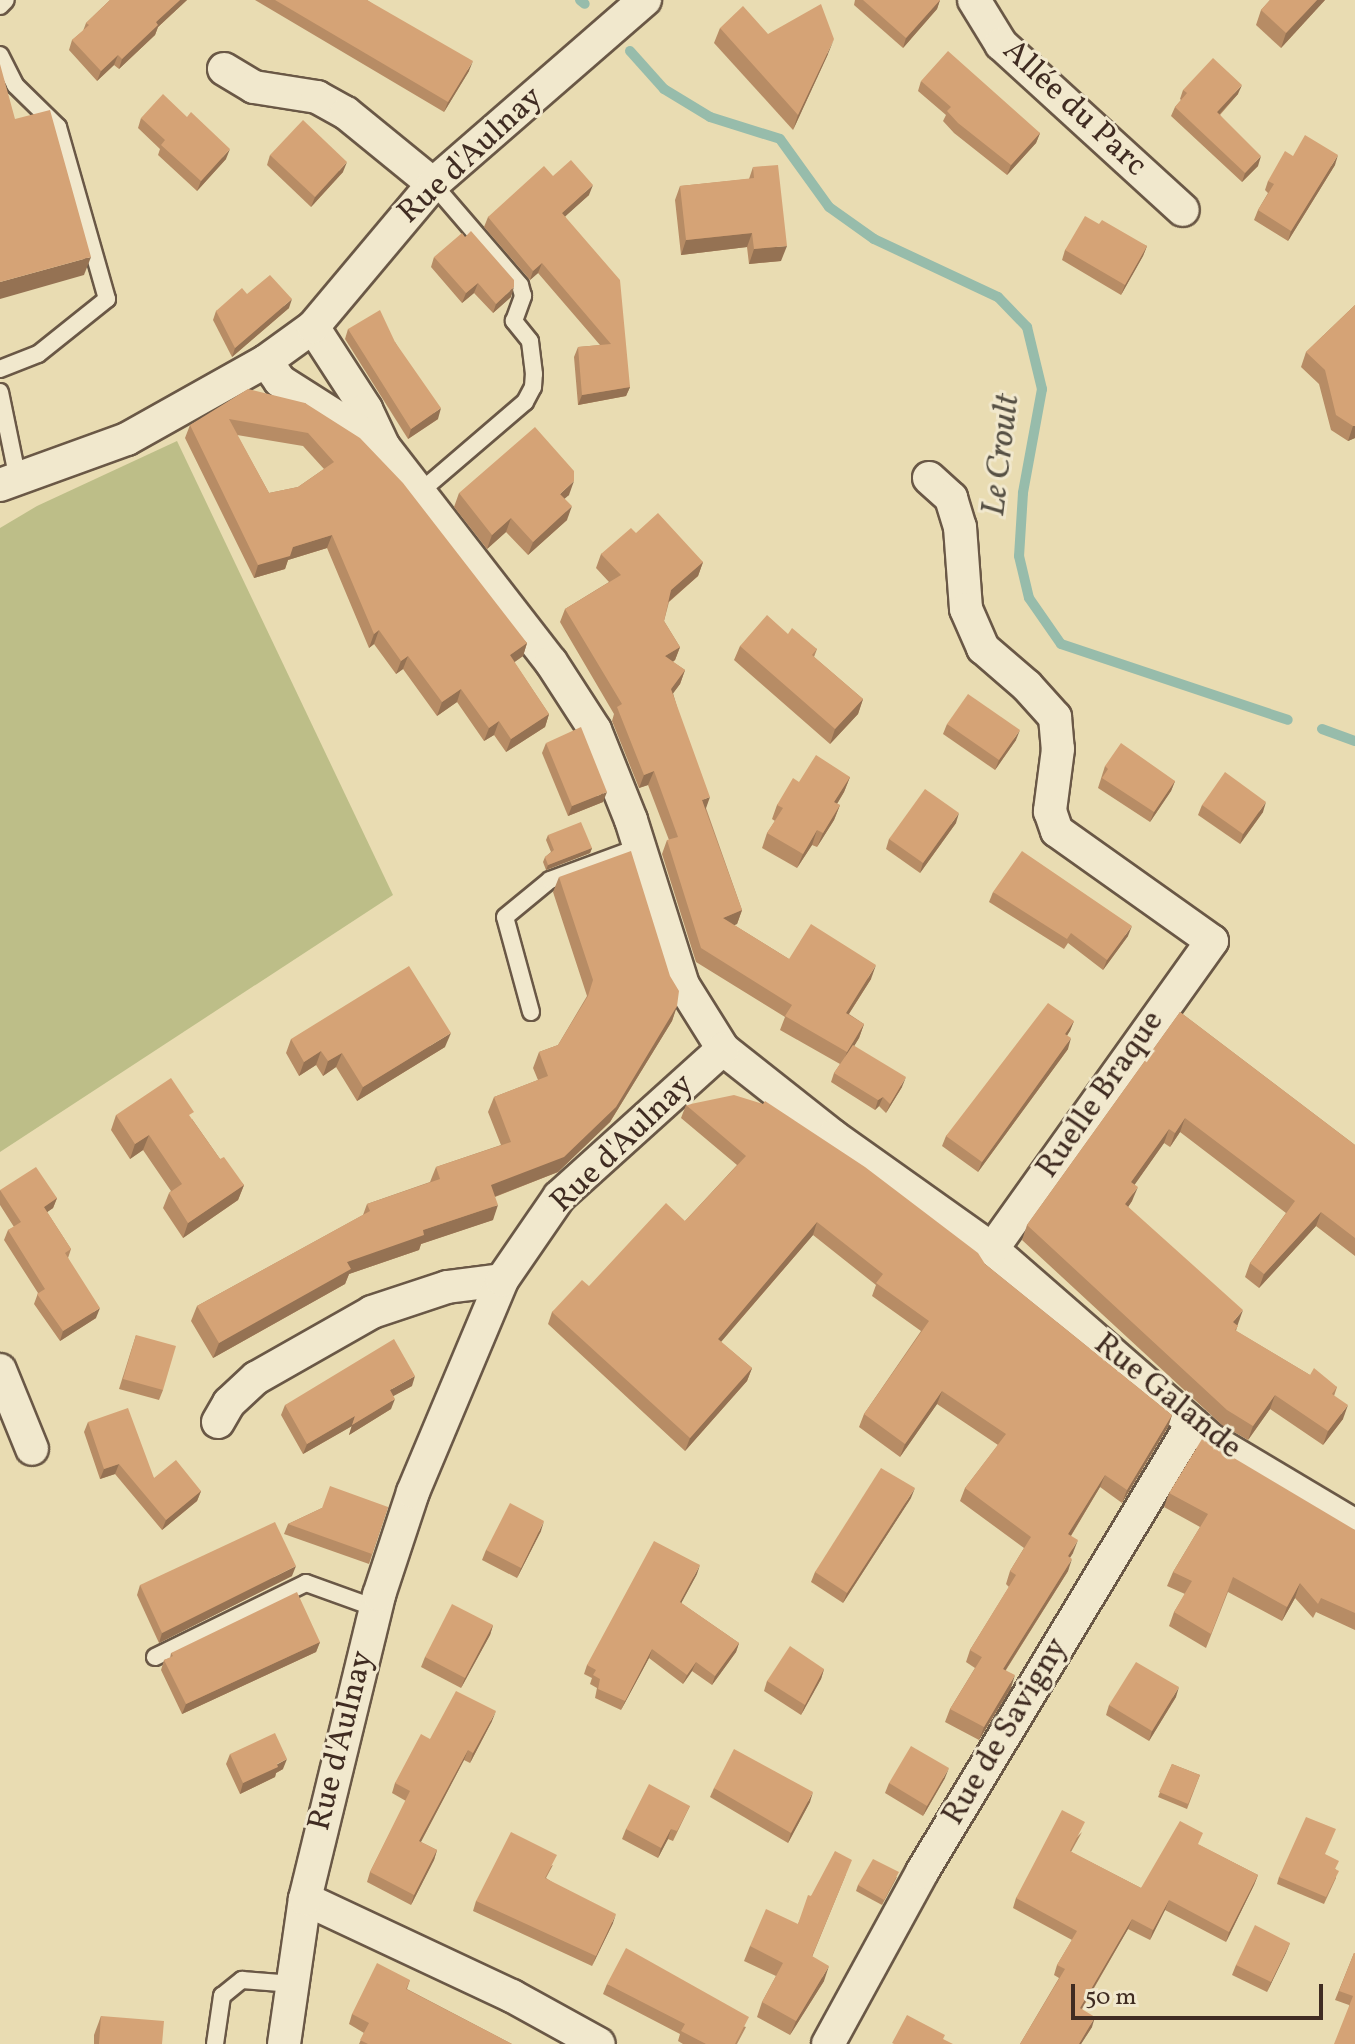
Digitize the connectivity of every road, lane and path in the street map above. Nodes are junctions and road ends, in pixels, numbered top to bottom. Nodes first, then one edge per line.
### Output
1 (6, 0) edge
2 (645, 0) edge
3 (974, 0) edge
4 (0, 6) edge
5 (0, 55) edge
6 (224, 69) dead end
7 (433, 184) junction
8 (1183, 210) dead end
9 (313, 327) junction
10 (266, 361) junction
11 (0, 369) edge
12 (0, 392) edge
13 (384, 447) junction
14 (929, 478) dead end
15 (9, 482) edge
16 (421, 491) junction
17 (639, 847) junction
18 (531, 1012) dead end
19 (723, 1049) junction
20 (992, 1249) junction
21 (502, 1280) junction
22 (0, 1370) edge
23 (218, 1422) dead end
24 (1192, 1424) junction
25 (32, 1449) dead end
26 (1355, 1526) edge
27 (375, 1608) junction
28 (155, 1657) dead end
29 (305, 1899) junction
30 (293, 1984) junction
31 (215, 2044) edge
32 (284, 2044) edge
33 (599, 2044) edge
34 (828, 2044) edge

1 - 4 lane
2 - 7 street, Rue d'Aulnay
3 - 8 street, Allée du Parc
5 - 11 lane
6 - 7 street
7 - 9 street, Rue d'Aulnay
7 - 16 lane
9 - 10 street, Rue d'Aulnay
9 - 13 street, Rue d'Aulnay
10 - 13 street, Rue d'Aulnay
10 - 15 street, Rue d'Aulnay
12 - 15 lane
13 - 16 street, Rue d'Aulnay
14 - 20 street, Ruelle Braque
16 - 17 street, Rue d'Aulnay
17 - 18 lane
17 - 19 street, Rue d'Aulnay
19 - 20 street, Rue Galande
19 - 21 street, Rue d'Aulnay
20 - 24 street, Rue Galande
21 - 23 street
21 - 27 street, Rue d'Aulnay
22 - 25 street
24 - 26 street, Rue Galande
24 - 34 street, Rue de Savigny
27 - 28 lane
27 - 29 street, Rue d'Aulnay
29 - 30 street, Rue d'Aulnay
29 - 33 street
30 - 31 lane
30 - 32 street, Rue d'Aulnay

